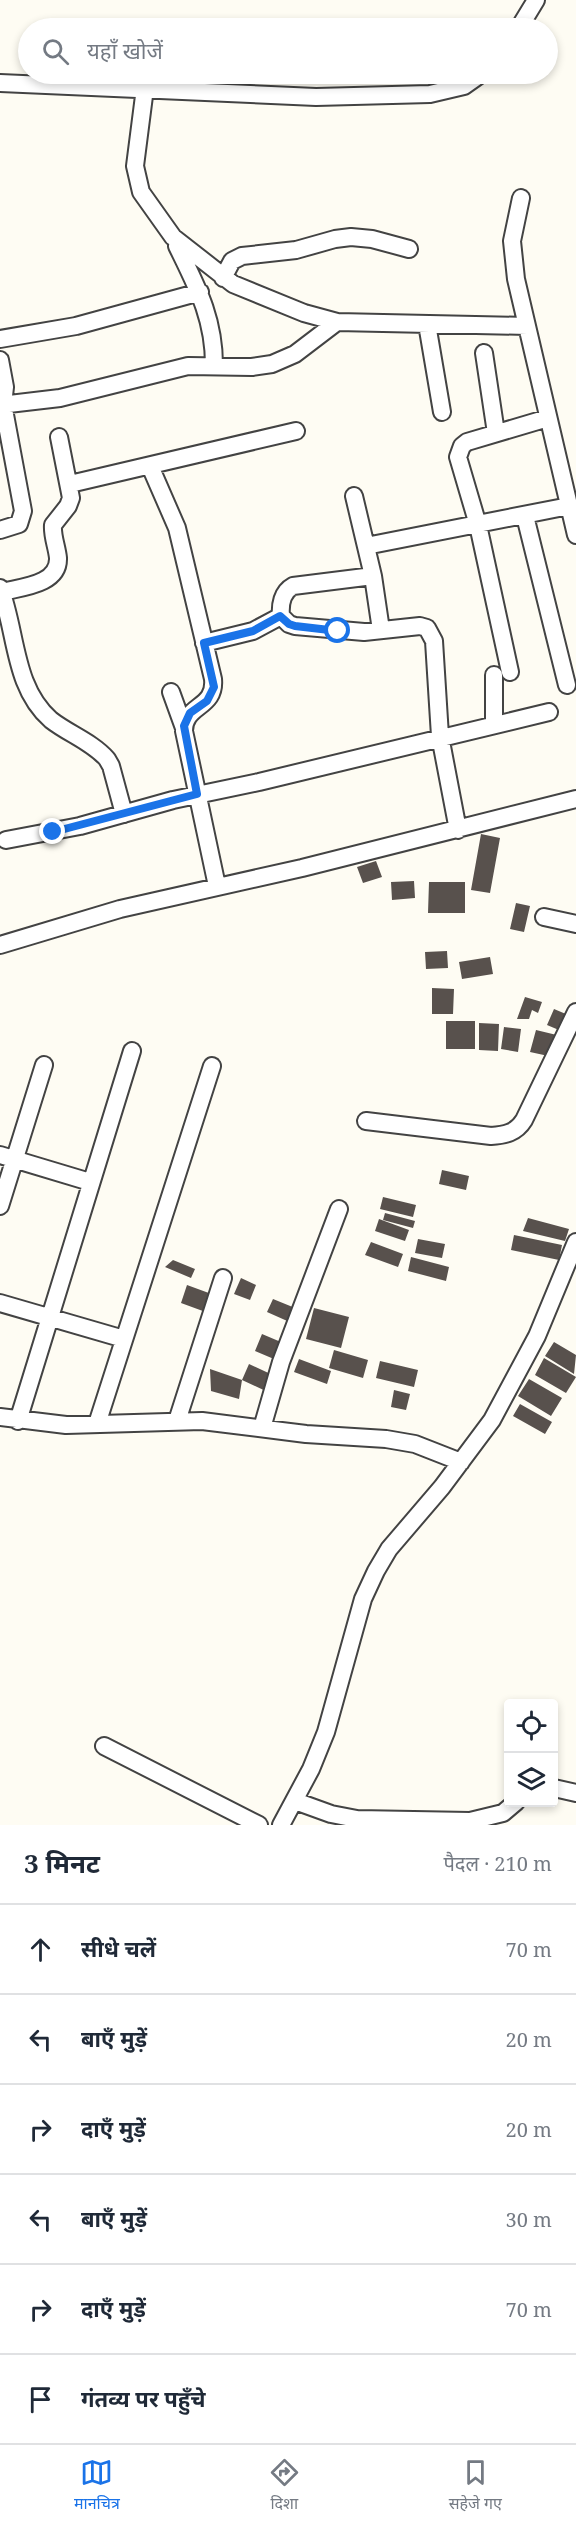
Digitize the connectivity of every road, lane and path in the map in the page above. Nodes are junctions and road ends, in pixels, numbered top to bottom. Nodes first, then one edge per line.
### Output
1 (536, 0) edge
2 (525, 18) edge
3 (0, 83) edge
4 (18, 84) edge
5 (29, 84) edge
6 (465, 84) edge
7 (146, 88) junction
8 (521, 198) dead end
9 (173, 237) junction
10 (409, 249) dead end
11 (223, 278) junction
12 (200, 292) junction
13 (337, 322) junction
14 (427, 324) junction
15 (527, 326) junction
16 (0, 339) edge
17 (484, 353) dead end
18 (0, 360) edge
19 (214, 365) junction
20 (2, 405) edge
21 (442, 412) dead end
22 (549, 418) junction
23 (296, 431) dead end
24 (496, 433) junction
25 (60, 437) dead end
26 (150, 466) junction
27 (70, 484) junction
28 (354, 496) dead end
29 (569, 506) junction
30 (525, 516) junction
31 (478, 525) junction
32 (0, 530) edge
33 (576, 536) edge
34 (366, 546) junction
35 (373, 576) junction
36 (1, 590) edge
37 (280, 616) junction
38 (381, 630) junction
39 (204, 643) junction
40 (567, 685) dead end
41 (171, 692) dead end
42 (549, 712) dead end
43 (494, 724) junction
44 (184, 728) junction
45 (440, 736) junction
46 (197, 794) junction
47 (576, 799) edge
48 (123, 814) junction
49 (458, 830) junction
50 (6, 840) dead end
51 (217, 886) junction
52 (544, 917) dead end
53 (576, 924) edge
54 (0, 945) edge
55 (576, 1012) edge
56 (132, 1051) dead end
57 (44, 1065) dead end
58 (212, 1066) dead end
59 (366, 1121) dead end
60 (7, 1157) edge
61 (90, 1182) junction
62 (0, 1206) edge
63 (339, 1209) dead end
64 (576, 1242) edge
65 (224, 1278) dead end
66 (0, 1303) edge
67 (48, 1317) junction
68 (124, 1340) junction
69 (0, 1417) edge
70 (18, 1421) junction
71 (177, 1421) junction
72 (97, 1424) junction
73 (262, 1428) junction
74 (461, 1462) junction
75 (104, 1746) dead end
76 (558, 1789) edge
77 (576, 1793) edge
78 (295, 1801) junction
79 (511, 1807) edge
80 (470, 1823) edge
81 (259, 1825) edge
82 (281, 1825) edge

1 - 2 street
3 - 4 street
5 - 7 street
6 - 7 street
7 - 9 street
8 - 15 street
9 - 11 street
9 - 12 street
10 - 11 street
11 - 13 street
12 - 16 street
12 - 19 street
13 - 14 street
13 - 19 street
14 - 15 street
14 - 21 street
15 - 22 street
17 - 24 street
18 - 20 street
19 - 20 street
20 - 32 street
22 - 24 street
22 - 29 street
23 - 26 street
24 - 31 street
25 - 27 street
26 - 27 street
26 - 39 street
27 - 36 street
28 - 34 street
29 - 30 street
29 - 33 street
30 - 31 street
30 - 40 street
31 - 34 street
31 - 43 street
34 - 35 street
35 - 37 street
35 - 38 street
36 - 48 street
37 - 38 street
37 - 39 street
38 - 45 street
39 - 44 street
41 - 44 street
42 - 43 street
43 - 45 street
44 - 46 street
45 - 46 street
45 - 49 street
46 - 48 street
46 - 51 street
47 - 49 street
48 - 50 street
49 - 51 street
51 - 54 street
52 - 53 street
55 - 59 street
56 - 61 street
57 - 60 street
58 - 68 street
60 - 61 street
60 - 62 street
61 - 67 street
63 - 73 street
64 - 74 street
65 - 71 street
66 - 67 street
67 - 68 street
67 - 70 street
68 - 72 street
69 - 70 street
70 - 72 street
71 - 72 street
71 - 73 street
73 - 74 street
74 - 78 street
75 - 81 street
76 - 77 street
78 - 80 street
78 - 82 street
79 - 80 street

